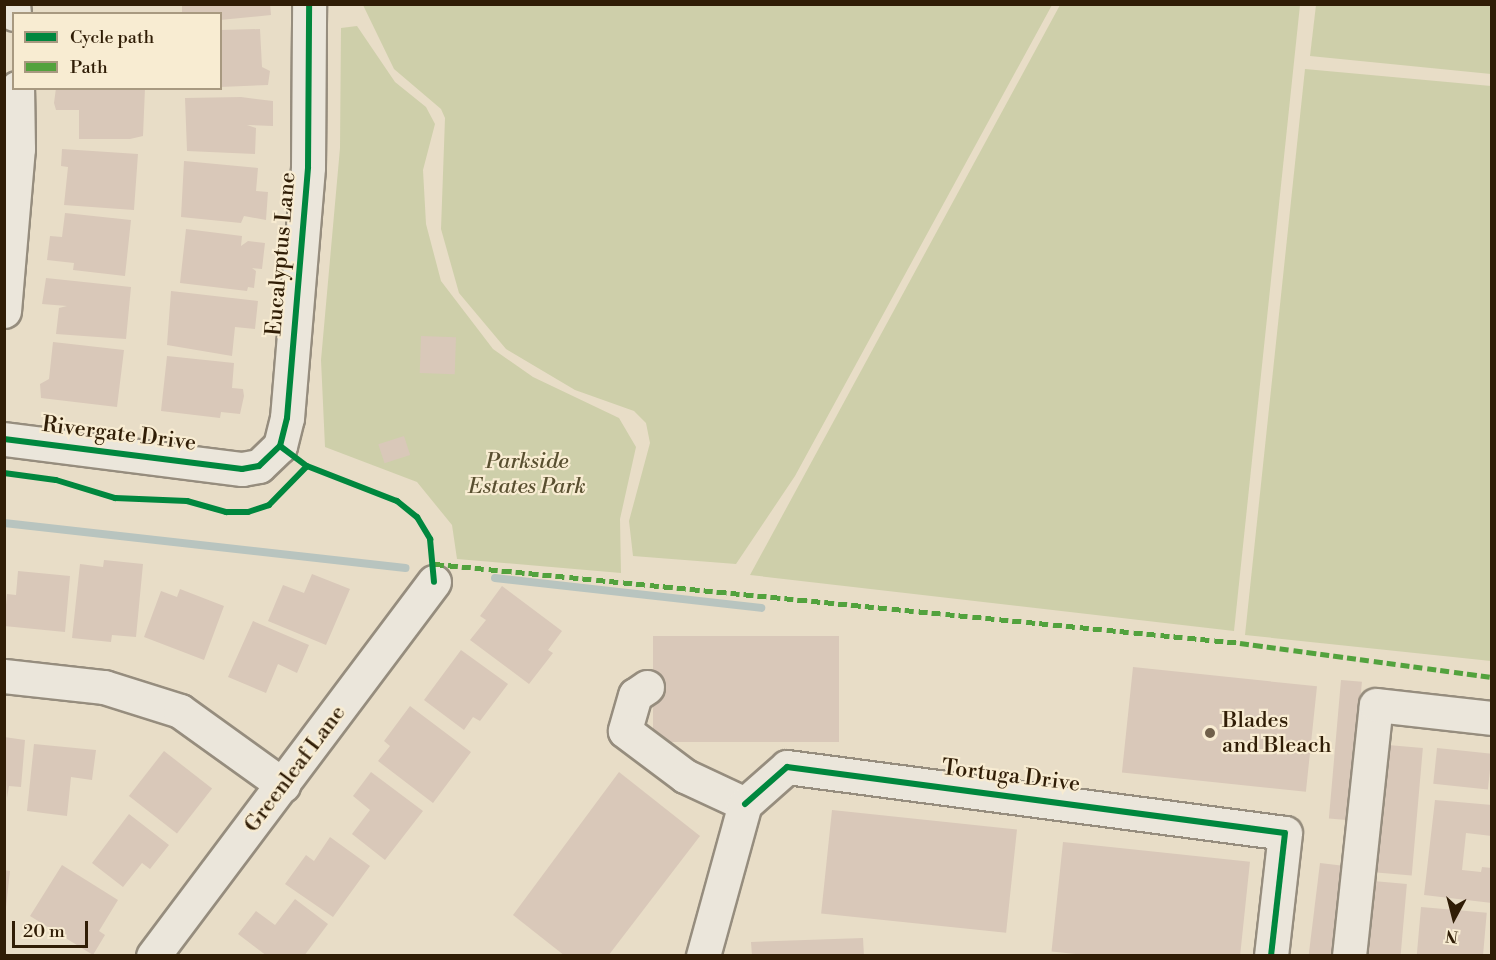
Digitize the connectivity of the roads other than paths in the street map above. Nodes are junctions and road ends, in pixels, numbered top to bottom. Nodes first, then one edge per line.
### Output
1 (309, 4) edge
2 (17, 90) edge
3 (4, 311) edge
4 (4, 439) edge
5 (228, 468) joint
6 (434, 582) dead end
7 (4, 676) edge
8 (647, 687) dead end
9 (1491, 718) edge
10 (283, 785) junction
11 (745, 804) junction
12 (153, 956) edge
13 (703, 956) edge
14 (1271, 956) edge
15 (1349, 956) edge

1 - 5 street, Eucalyptus Lane
2 - 3 street
4 - 5 street, Rivergate Drive
6 - 10 street, Greenleaf Lane
7 - 10 street
8 - 11 street
9 - 15 street
10 - 12 street, Greenleaf Lane
11 - 13 street
11 - 14 street, Tortuga Drive

